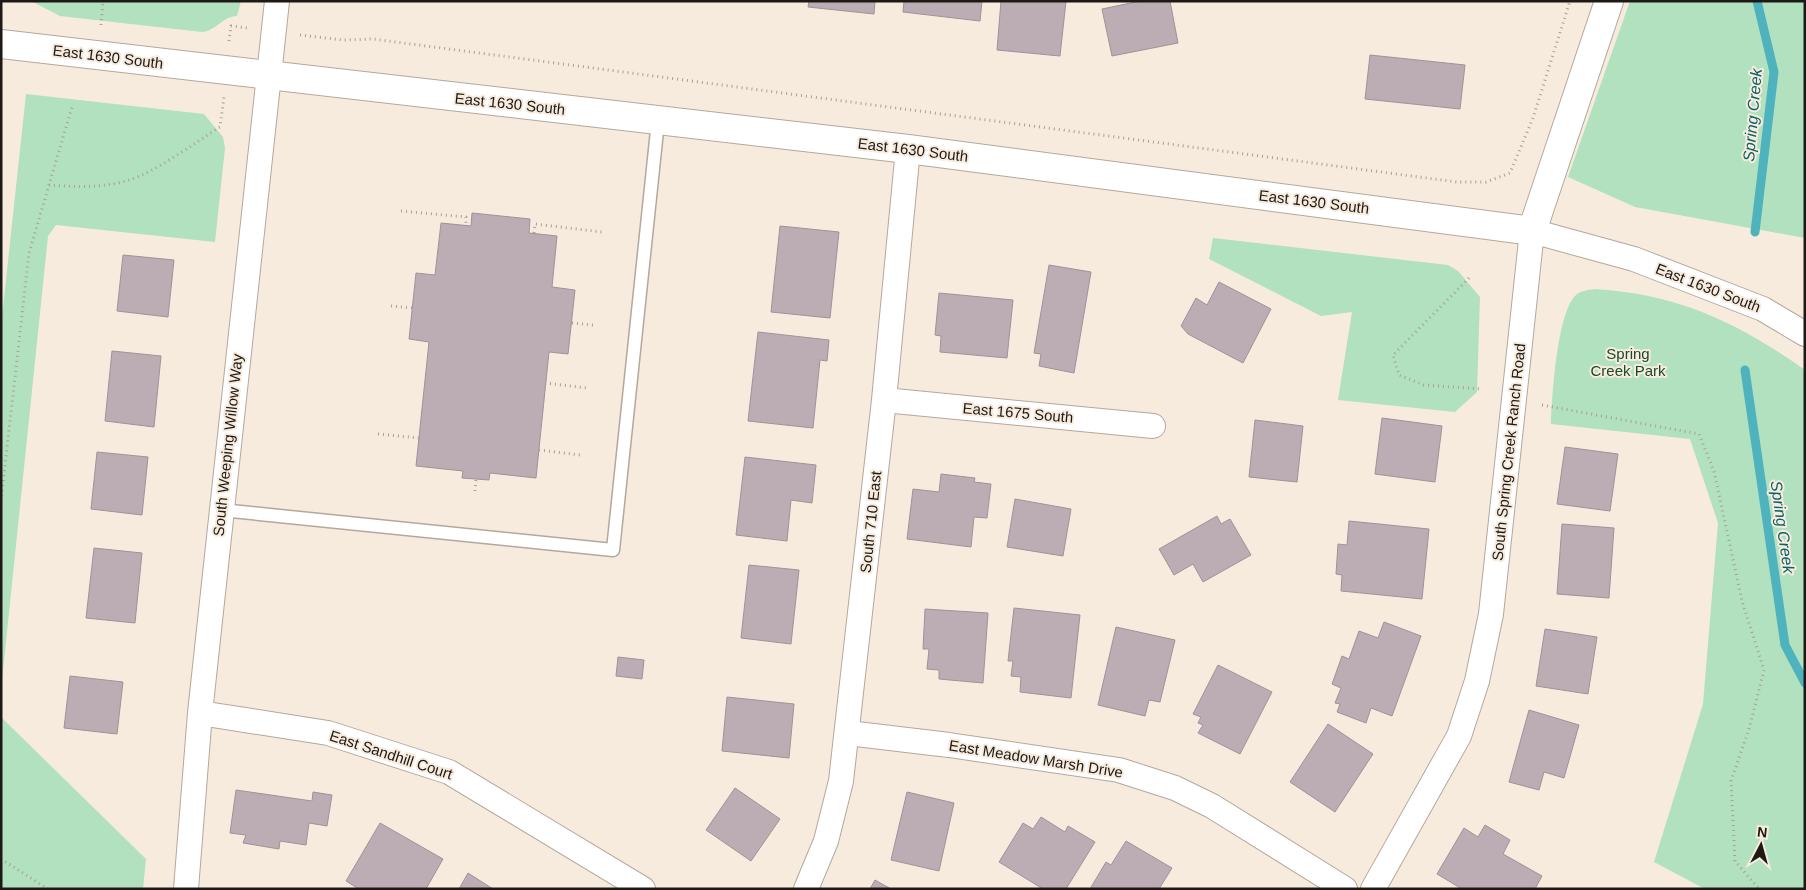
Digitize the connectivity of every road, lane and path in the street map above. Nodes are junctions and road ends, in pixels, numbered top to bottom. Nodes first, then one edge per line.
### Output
1 (103, 1) edge
2 (277, 1) edge
3 (1570, 1) edge
4 (1609, 1) edge
5 (100, 25) dead end
6 (309, 36) dead end
7 (1, 44) edge
8 (267, 76) junction
9 (72, 107) dead end
10 (658, 121) junction
11 (220, 127) dead end
12 (908, 149) junction
13 (49, 185) junction
14 (401, 210) dead end
15 (466, 225) dead end
16 (1532, 231) junction
17 (602, 232) dead end
18 (534, 233) dead end
19 (1469, 278) dead end
20 (391, 306) dead end
21 (412, 308) dead end
22 (572, 323) dead end
23 (593, 325) dead end
24 (1805, 334) edge
25 (545, 383) dead end
26 (586, 388) dead end
27 (1480, 389) dead end
28 (884, 400) junction
29 (1542, 405) dead end
30 (1153, 426) dead end
31 (378, 434) dead end
32 (419, 438) dead end
33 (539, 450) dead end
34 (580, 455) dead end
35 (476, 479) dead end
36 (475, 491) dead end
37 (1, 501) edge
38 (221, 510) junction
39 (200, 713) junction
40 (848, 733) junction
41 (1, 859) edge
42 (48, 889) edge
43 (186, 889) edge
44 (642, 889) edge
45 (806, 889) edge
46 (1345, 889) edge
47 (1373, 889) edge
48 (1759, 889) edge

1 - 5 path
2 - 8 street, South Weeping Willow Way
3 - 6 path
4 - 16 street, South Spring Creek Ranch Road
7 - 8 street, East 1630 South
8 - 10 street, East 1630 South
8 - 38 street, South Weeping Willow Way
9 - 13 path
10 - 12 street, East 1630 South
10 - 38 lane
11 - 13 path
12 - 16 street, East 1630 South
12 - 28 street, South 710 East
13 - 37 path
14 - 15 path
16 - 24 street, East 1630 South
16 - 47 street, South Spring Creek Ranch Road
17 - 18 path
19 - 27 path
20 - 21 path
22 - 23 path
25 - 26 path
28 - 30 street, East 1675 South
28 - 40 street, South 710 East
29 - 48 path
31 - 32 path
33 - 34 path
35 - 36 path
38 - 39 street, South Weeping Willow Way
39 - 43 street, South Weeping Willow Way
39 - 44 street, East Sandhill Court
40 - 45 street, South 710 East
40 - 46 street, East Meadow Marsh Drive
41 - 42 path

